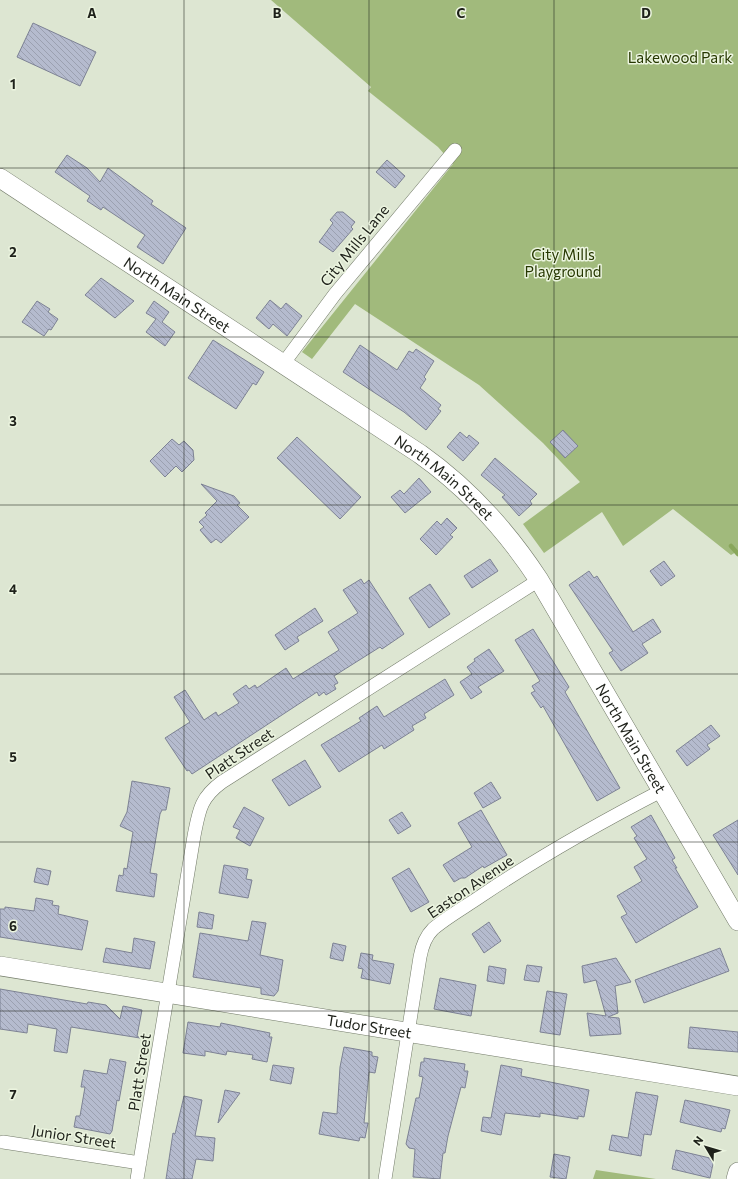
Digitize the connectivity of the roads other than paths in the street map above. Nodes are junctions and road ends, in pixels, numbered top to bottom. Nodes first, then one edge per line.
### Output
1 (455, 150) dead end
2 (0, 178) edge
3 (283, 364) junction
4 (539, 580) junction
5 (663, 790) junction
6 (738, 921) edge
7 (0, 966) edge
8 (168, 994) junction
9 (408, 1033) junction
10 (738, 1086) edge
11 (3, 1142) dead end
12 (140, 1163) junction
13 (738, 1172) edge
14 (137, 1179) edge
15 (385, 1179) edge
16 (736, 1179) edge

1 - 3 street, City Mills Lane
2 - 3 main road, North Main Street
3 - 4 main road, North Main Street
4 - 5 main road, North Main Street
4 - 8 street, Platt Street
5 - 6 main road, North Main Street
5 - 9 street, Easton Avenue
7 - 8 main road, Tudor Street
8 - 9 main road, Tudor Street
8 - 12 street, Platt Street
9 - 10 main road, Tudor Street
9 - 15 street, Easton Avenue
11 - 12 street, Junior Street
12 - 14 street, Platt Street
13 - 16 main road

